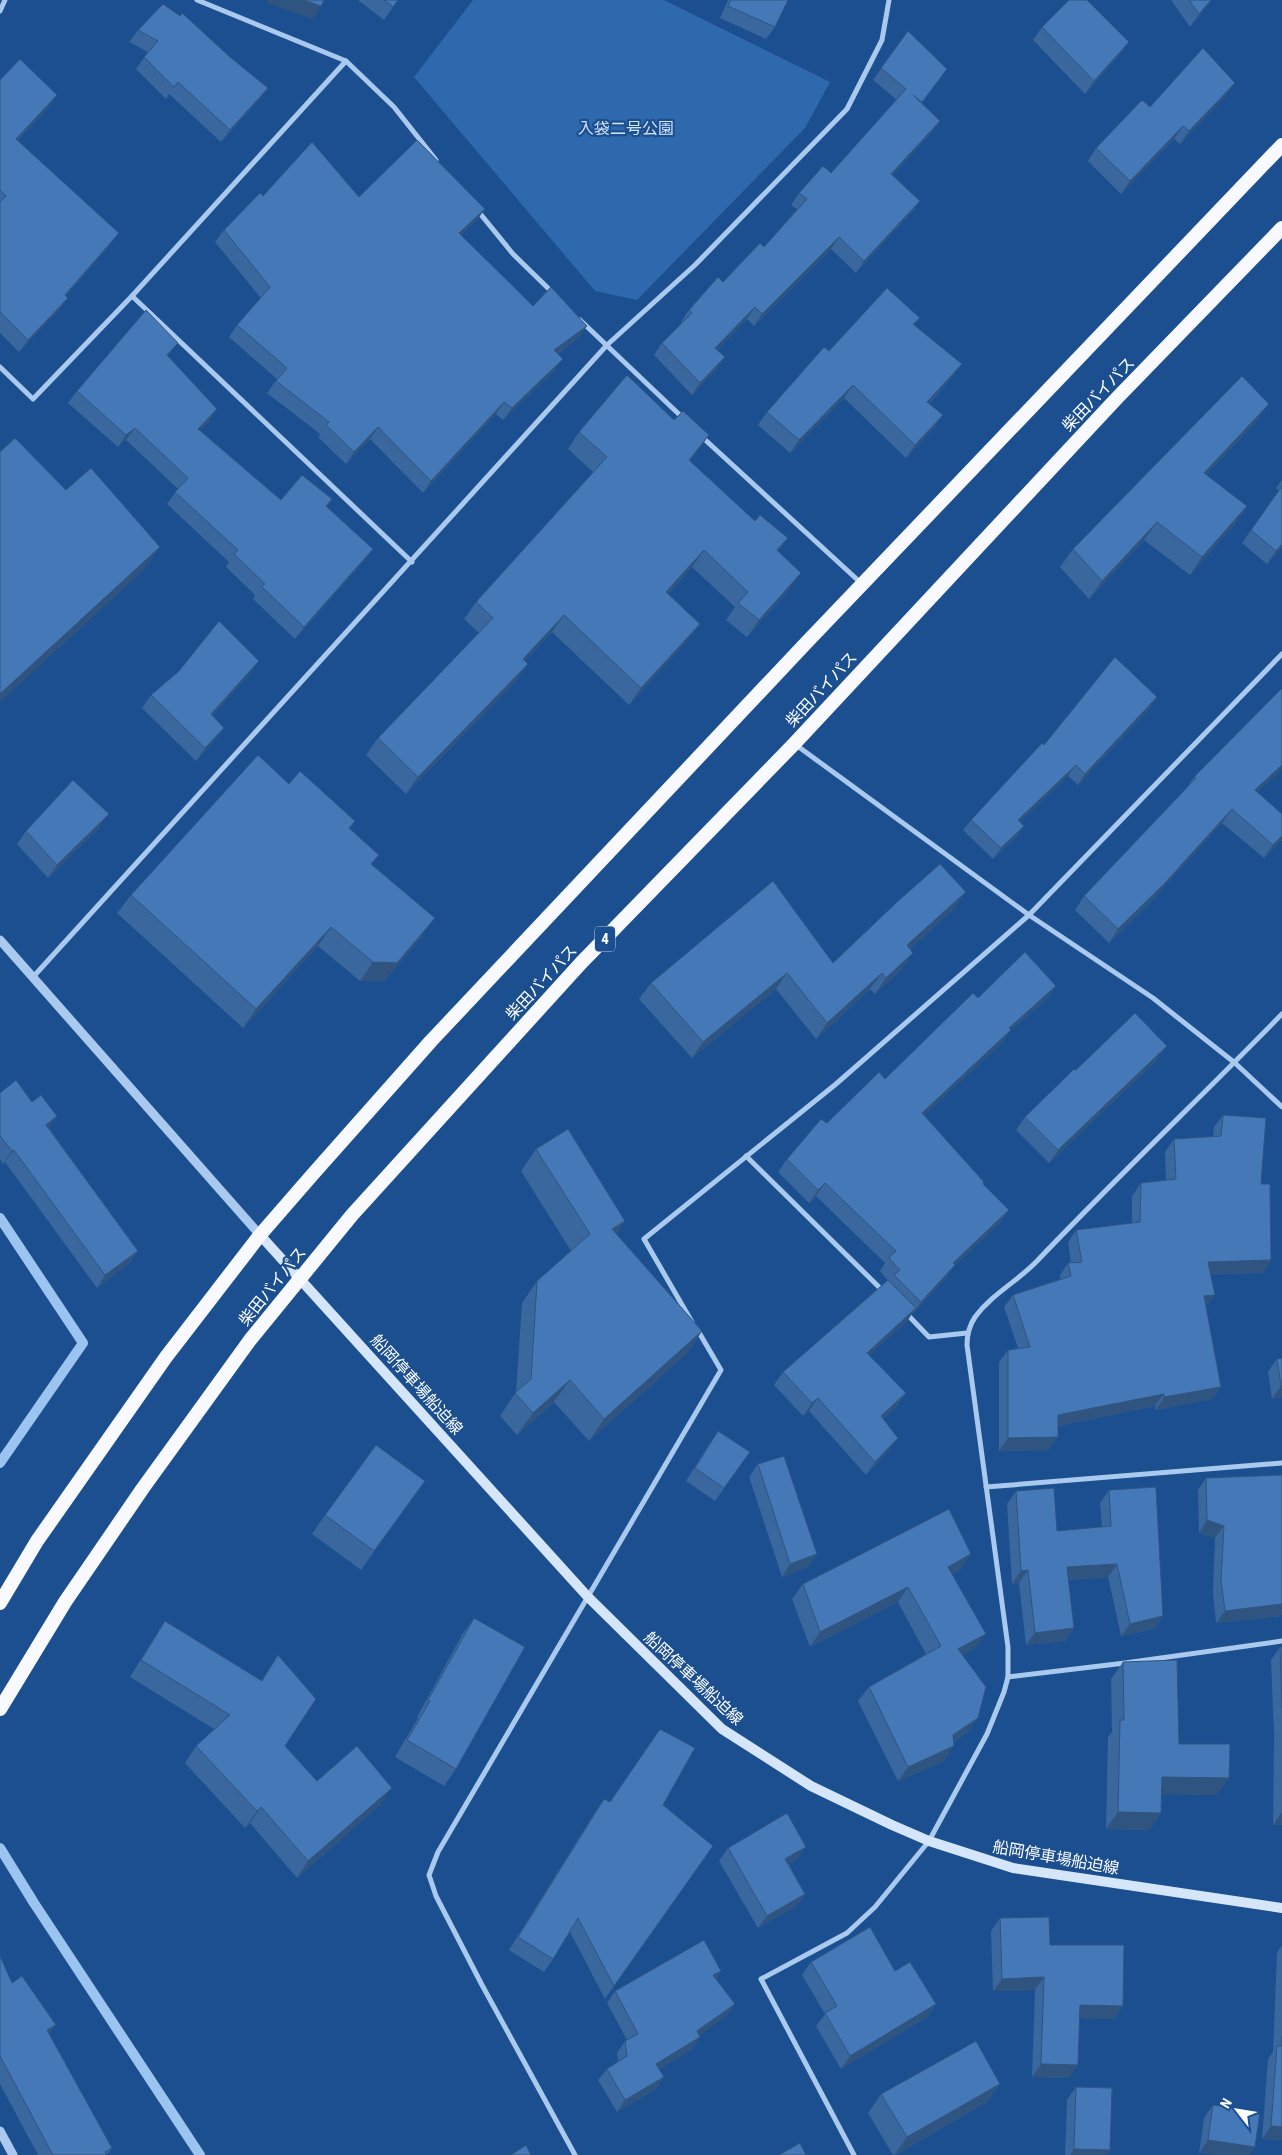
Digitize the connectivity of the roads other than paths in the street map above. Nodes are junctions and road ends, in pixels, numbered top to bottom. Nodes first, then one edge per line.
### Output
1 (5, 0) edge
2 (197, 0) edge
3 (889, 0) edge
4 (0, 11) edge
5 (346, 61) junction
6 (1282, 145) edge
7 (442, 167) edge
8 (472, 203) edge
9 (1282, 228) edge
10 (132, 296) junction
11 (560, 300) edge
12 (574, 313) edge
13 (607, 346) junction
14 (0, 367) edge
15 (686, 420) edge
16 (700, 434) edge
17 (412, 562) junction
18 (862, 584) junction
19 (1282, 654) edge
20 (794, 744) junction
21 (1029, 915) junction
22 (0, 940) edge
23 (34, 976) junction
24 (1282, 1014) edge
25 (1235, 1062) junction
26 (1282, 1107) edge
27 (746, 1156) junction
28 (260, 1234) junction
29 (301, 1279) junction
30 (887, 1295) edge
31 (901, 1309) edge
32 (966, 1333) junction
33 (1282, 1463) edge
34 (986, 1488) junction
35 (588, 1597) junction
36 (0, 1603) edge
37 (1282, 1641) edge
38 (1008, 1677) junction
39 (0, 1709) edge
40 (929, 1841) junction
41 (1282, 1908) edge
42 (0, 2131) edge
43 (13, 2155) edge
44 (575, 2155) edge
45 (854, 2155) edge

1 - 4 street
2 - 5 street
3 - 13 street
5 - 7 street
5 - 10 street
6 - 18 highway
8 - 11 street
9 - 20 highway, 柴田バイパス / 4
10 - 14 street
10 - 17 street
12 - 13 street
13 - 15 street
13 - 17 street
16 - 18 street
17 - 23 street
18 - 28 highway
19 - 21 street
20 - 21 street
20 - 29 highway, 柴田バイパス / 4
21 - 25 street
21 - 27 street
22 - 23 street
23 - 28 street
24 - 25 street
25 - 26 street
25 - 32 street
27 - 30 street
27 - 35 street
28 - 29 main road, 船岡停車場船迫線
28 - 36 highway
29 - 35 main road, 船岡停車場船迫線
29 - 39 highway, 柴田バイパス / 4
31 - 32 street
32 - 34 street
33 - 34 street
34 - 38 street
35 - 40 main road, 船岡停車場船迫線
35 - 44 street
37 - 38 street
38 - 40 street
40 - 41 main road, 船岡停車場船迫線
40 - 45 street
42 - 43 street

